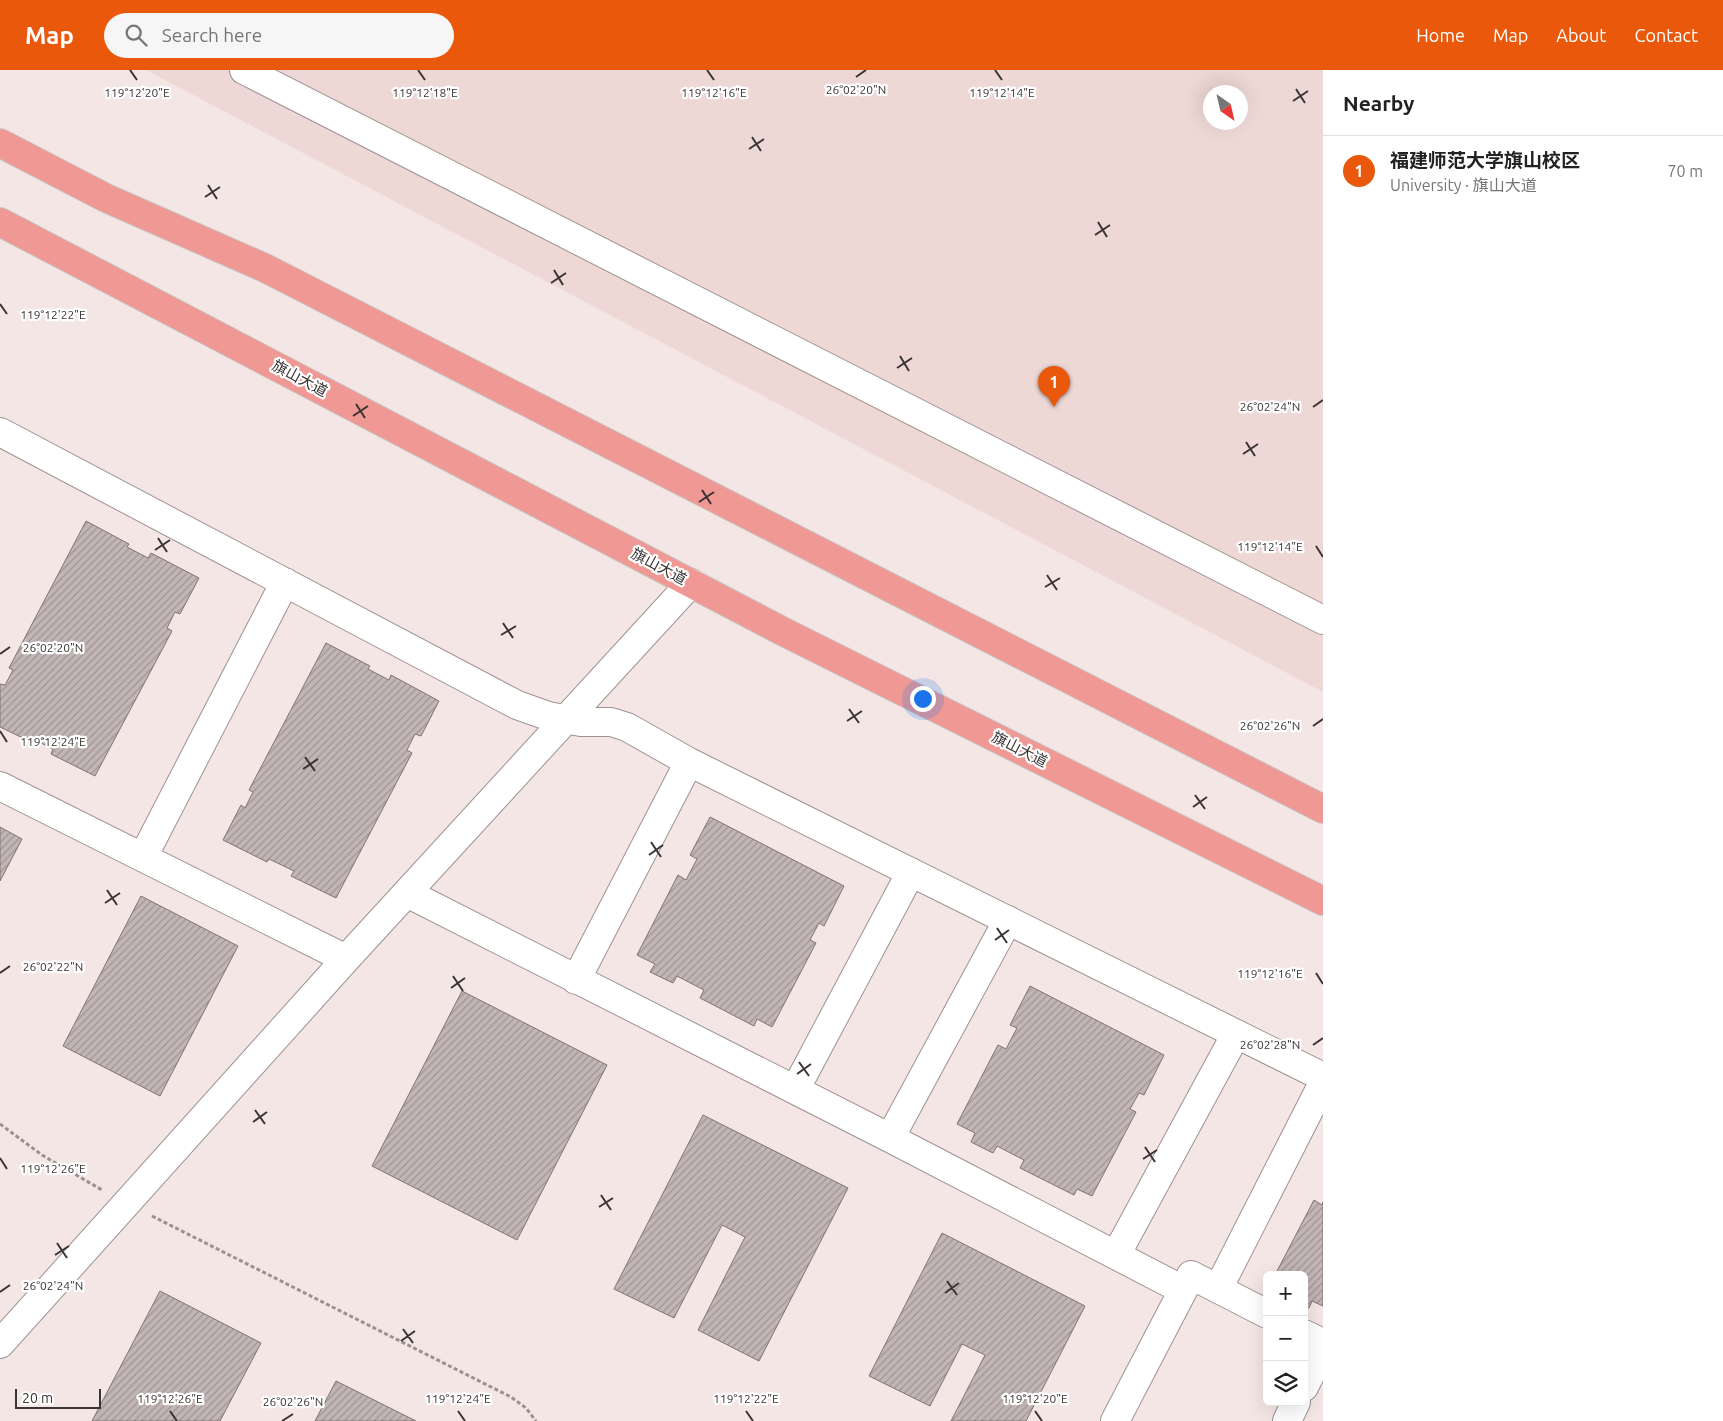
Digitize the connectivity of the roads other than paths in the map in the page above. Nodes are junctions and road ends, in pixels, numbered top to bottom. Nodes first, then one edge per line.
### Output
1 (244, 70) edge
2 (0, 143) edge
3 (0, 222) edge
4 (0, 432) edge
5 (285, 582) junction
6 (691, 583) junction
7 (1323, 620) edge
8 (566, 719) junction
9 (690, 762) junction
10 (0, 786) edge
11 (1322, 807) edge
12 (142, 858) junction
13 (911, 872) junction
14 (407, 893) junction
15 (1323, 901) edge
16 (1008, 920) junction
17 (346, 960) junction
18 (576, 980) junction
19 (1236, 1034) junction
20 (1323, 1077) edge
21 (1323, 1083) edge
22 (795, 1090) junction
23 (890, 1138) junction
24 (1116, 1255) junction
25 (1183, 1290) junction
26 (1218, 1290) junction
27 (1263, 1312) edge
28 (5, 1330) edge
29 (1308, 1336) edge
30 (1323, 1343) edge
31 (1323, 1349) edge
32 (1308, 1378) edge
33 (1294, 1406) edge
34 (1115, 1421) edge
35 (1287, 1421) edge

1 - 7 street
2 - 11 highway
3 - 6 highway, 旗山大道
4 - 5 street
5 - 8 street
5 - 12 street
6 - 8 street
6 - 15 highway, 旗山大道
8 - 9 street
8 - 14 street
9 - 13 street
9 - 18 street
10 - 12 street
12 - 17 street
13 - 16 street
13 - 22 street
14 - 17 street
14 - 18 street
16 - 19 street
16 - 23 street
17 - 28 street
18 - 22 street
19 - 20 street
19 - 24 street
21 - 26 street
22 - 23 street
23 - 24 street
24 - 25 street
25 - 26 street
25 - 34 street
26 - 27 street
29 - 30 street
31 - 32 street
33 - 35 street

